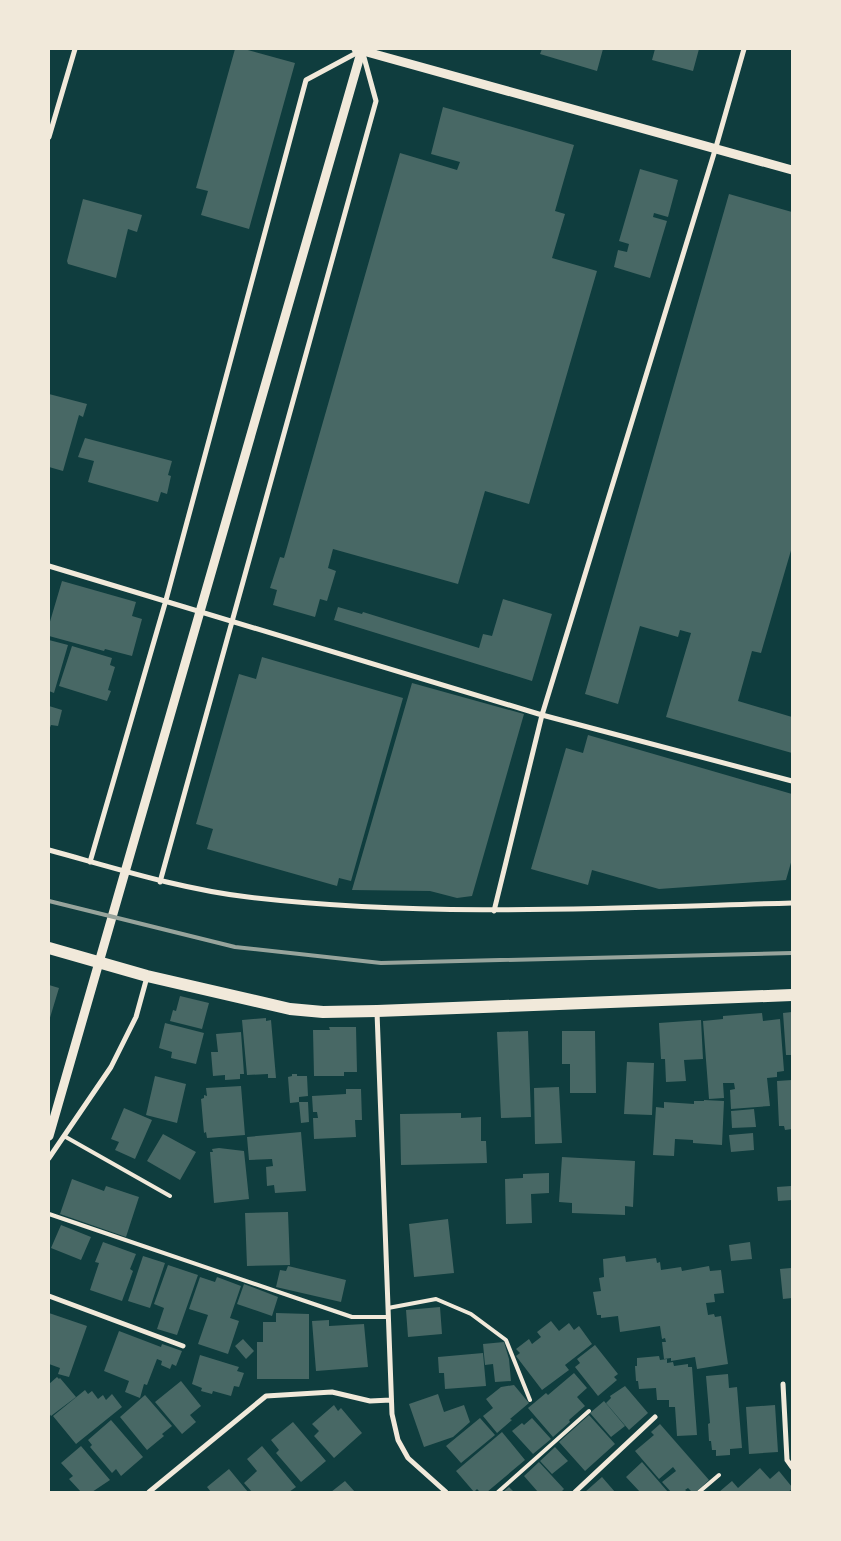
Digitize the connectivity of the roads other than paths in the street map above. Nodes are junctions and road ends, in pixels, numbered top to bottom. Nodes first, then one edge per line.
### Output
1 (74, 49) edge
2 (360, 49) edge
3 (744, 49) edge
4 (49, 137) edge
5 (716, 147) junction
6 (792, 170) edge
7 (49, 566) edge
8 (166, 600) junction
9 (233, 621) junction
10 (542, 715) junction
11 (792, 781) edge
12 (49, 850) edge
13 (90, 862) junction
14 (160, 882) junction
15 (792, 903) edge
16 (494, 911) junction
17 (49, 948) edge
18 (147, 976) junction
19 (792, 995) edge
20 (377, 1012) junction
21 (49, 1136) edge
22 (64, 1136) junction
23 (49, 1158) edge
24 (170, 1196) dead end
25 (49, 1214) edge
26 (49, 1296) edge
27 (388, 1308) junction
28 (388, 1317) junction
29 (183, 1346) dead end
30 (783, 1384) dead end
31 (391, 1400) junction
32 (530, 1400) dead end
33 (589, 1411) dead end
34 (654, 1417) dead end
35 (792, 1466) edge
36 (719, 1475) dead end
37 (149, 1492) edge
38 (446, 1492) edge
39 (498, 1492) edge
40 (575, 1492) edge
41 (700, 1492) edge

1 - 4 street
2 - 5 street
2 - 8 street
2 - 9 street
2 - 21 street
3 - 5 street
5 - 6 street
5 - 10 street
7 - 8 street
8 - 9 street
8 - 13 street
9 - 10 street
9 - 14 street
10 - 11 street
10 - 16 street
12 - 13 street
13 - 14 street
14 - 16 street
15 - 16 street
17 - 18 main road
18 - 20 main road
18 - 22 street
19 - 20 main road
20 - 27 street
22 - 23 street
22 - 24 lane
25 - 28 lane
26 - 29 street
27 - 28 street
27 - 32 lane
28 - 31 street
30 - 35 street
31 - 37 street
31 - 38 street
33 - 39 lane
34 - 40 street
36 - 41 lane

